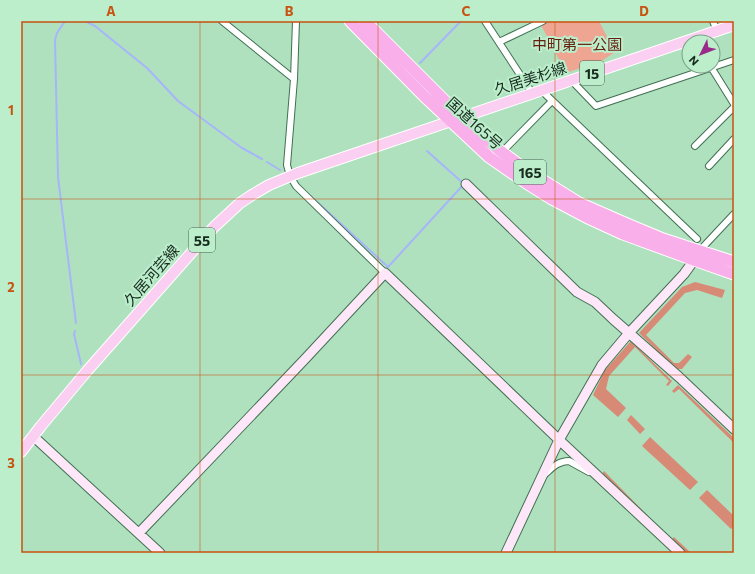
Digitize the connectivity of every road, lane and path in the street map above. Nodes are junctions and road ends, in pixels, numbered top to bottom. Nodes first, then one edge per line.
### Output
1 (222, 21) edge
2 (296, 21) edge
3 (350, 21) edge
4 (364, 21) edge
5 (485, 21) edge
6 (543, 21) edge
7 (713, 21) edge
8 (734, 25) edge
9 (717, 31) junction
10 (499, 42) junction
11 (734, 60) edge
12 (721, 64) edge
13 (690, 74) edge
14 (715, 74) edge
15 (294, 79) junction
16 (571, 80) junction
17 (537, 92) junction
18 (552, 101) junction
19 (734, 104) edge
20 (734, 107) edge
21 (461, 118) junction
22 (450, 121) junction
23 (734, 139) edge
24 (695, 146) dead end
25 (502, 152) junction
26 (709, 166) dead end
27 (290, 176) junction
28 (466, 184) dead end
29 (734, 214) edge
30 (697, 239) dead end
31 (697, 256) junction
32 (734, 262) edge
33 (385, 273) junction
34 (734, 274) edge
35 (629, 333) junction
36 (734, 429) edge
37 (33, 436) junction
38 (559, 440) junction
39 (21, 451) edge
40 (542, 477) junction
41 (599, 477) junction
42 (139, 534) junction
43 (160, 553) edge
44 (506, 553) edge
45 (680, 553) edge

1 - 15 street
2 - 15 street
3 - 22 highway, 国道165号 / 165
4 - 21 highway, 国道165号 / 165
5 - 10 street
6 - 10 street
7 - 9 street
8 - 9 main road, 久居美杉線 / 15
9 - 16 main road, 久居美杉線 / 15
10 - 17 street
11 - 12 street
13 - 16 street
14 - 19 street
15 - 27 street
16 - 17 main road, 久居美杉線 / 15
17 - 18 street
17 - 21 main road, 久居美杉線 / 15
18 - 25 street
18 - 30 street
20 - 24 street
21 - 22 main road, 久居美杉線 / 15
21 - 25 highway, 国道165号 / 165
22 - 27 main road, 久居河芸線 / 55
22 - 31 highway, 国道165号 / 165
23 - 26 street
25 - 31 highway, 国道165号 / 165
27 - 33 street
27 - 37 main road, 久居河芸線 / 55
28 - 35 street
29 - 31 street
31 - 32 highway, 国道165号 / 165
31 - 34 highway, 国道165号 / 165
31 - 35 street
33 - 38 street
33 - 42 street
35 - 36 street
35 - 38 street
37 - 39 main road, 久居河芸線 / 55
37 - 42 street
38 - 40 street
38 - 41 street
40 - 41 street
40 - 44 street
41 - 45 street
42 - 43 street

